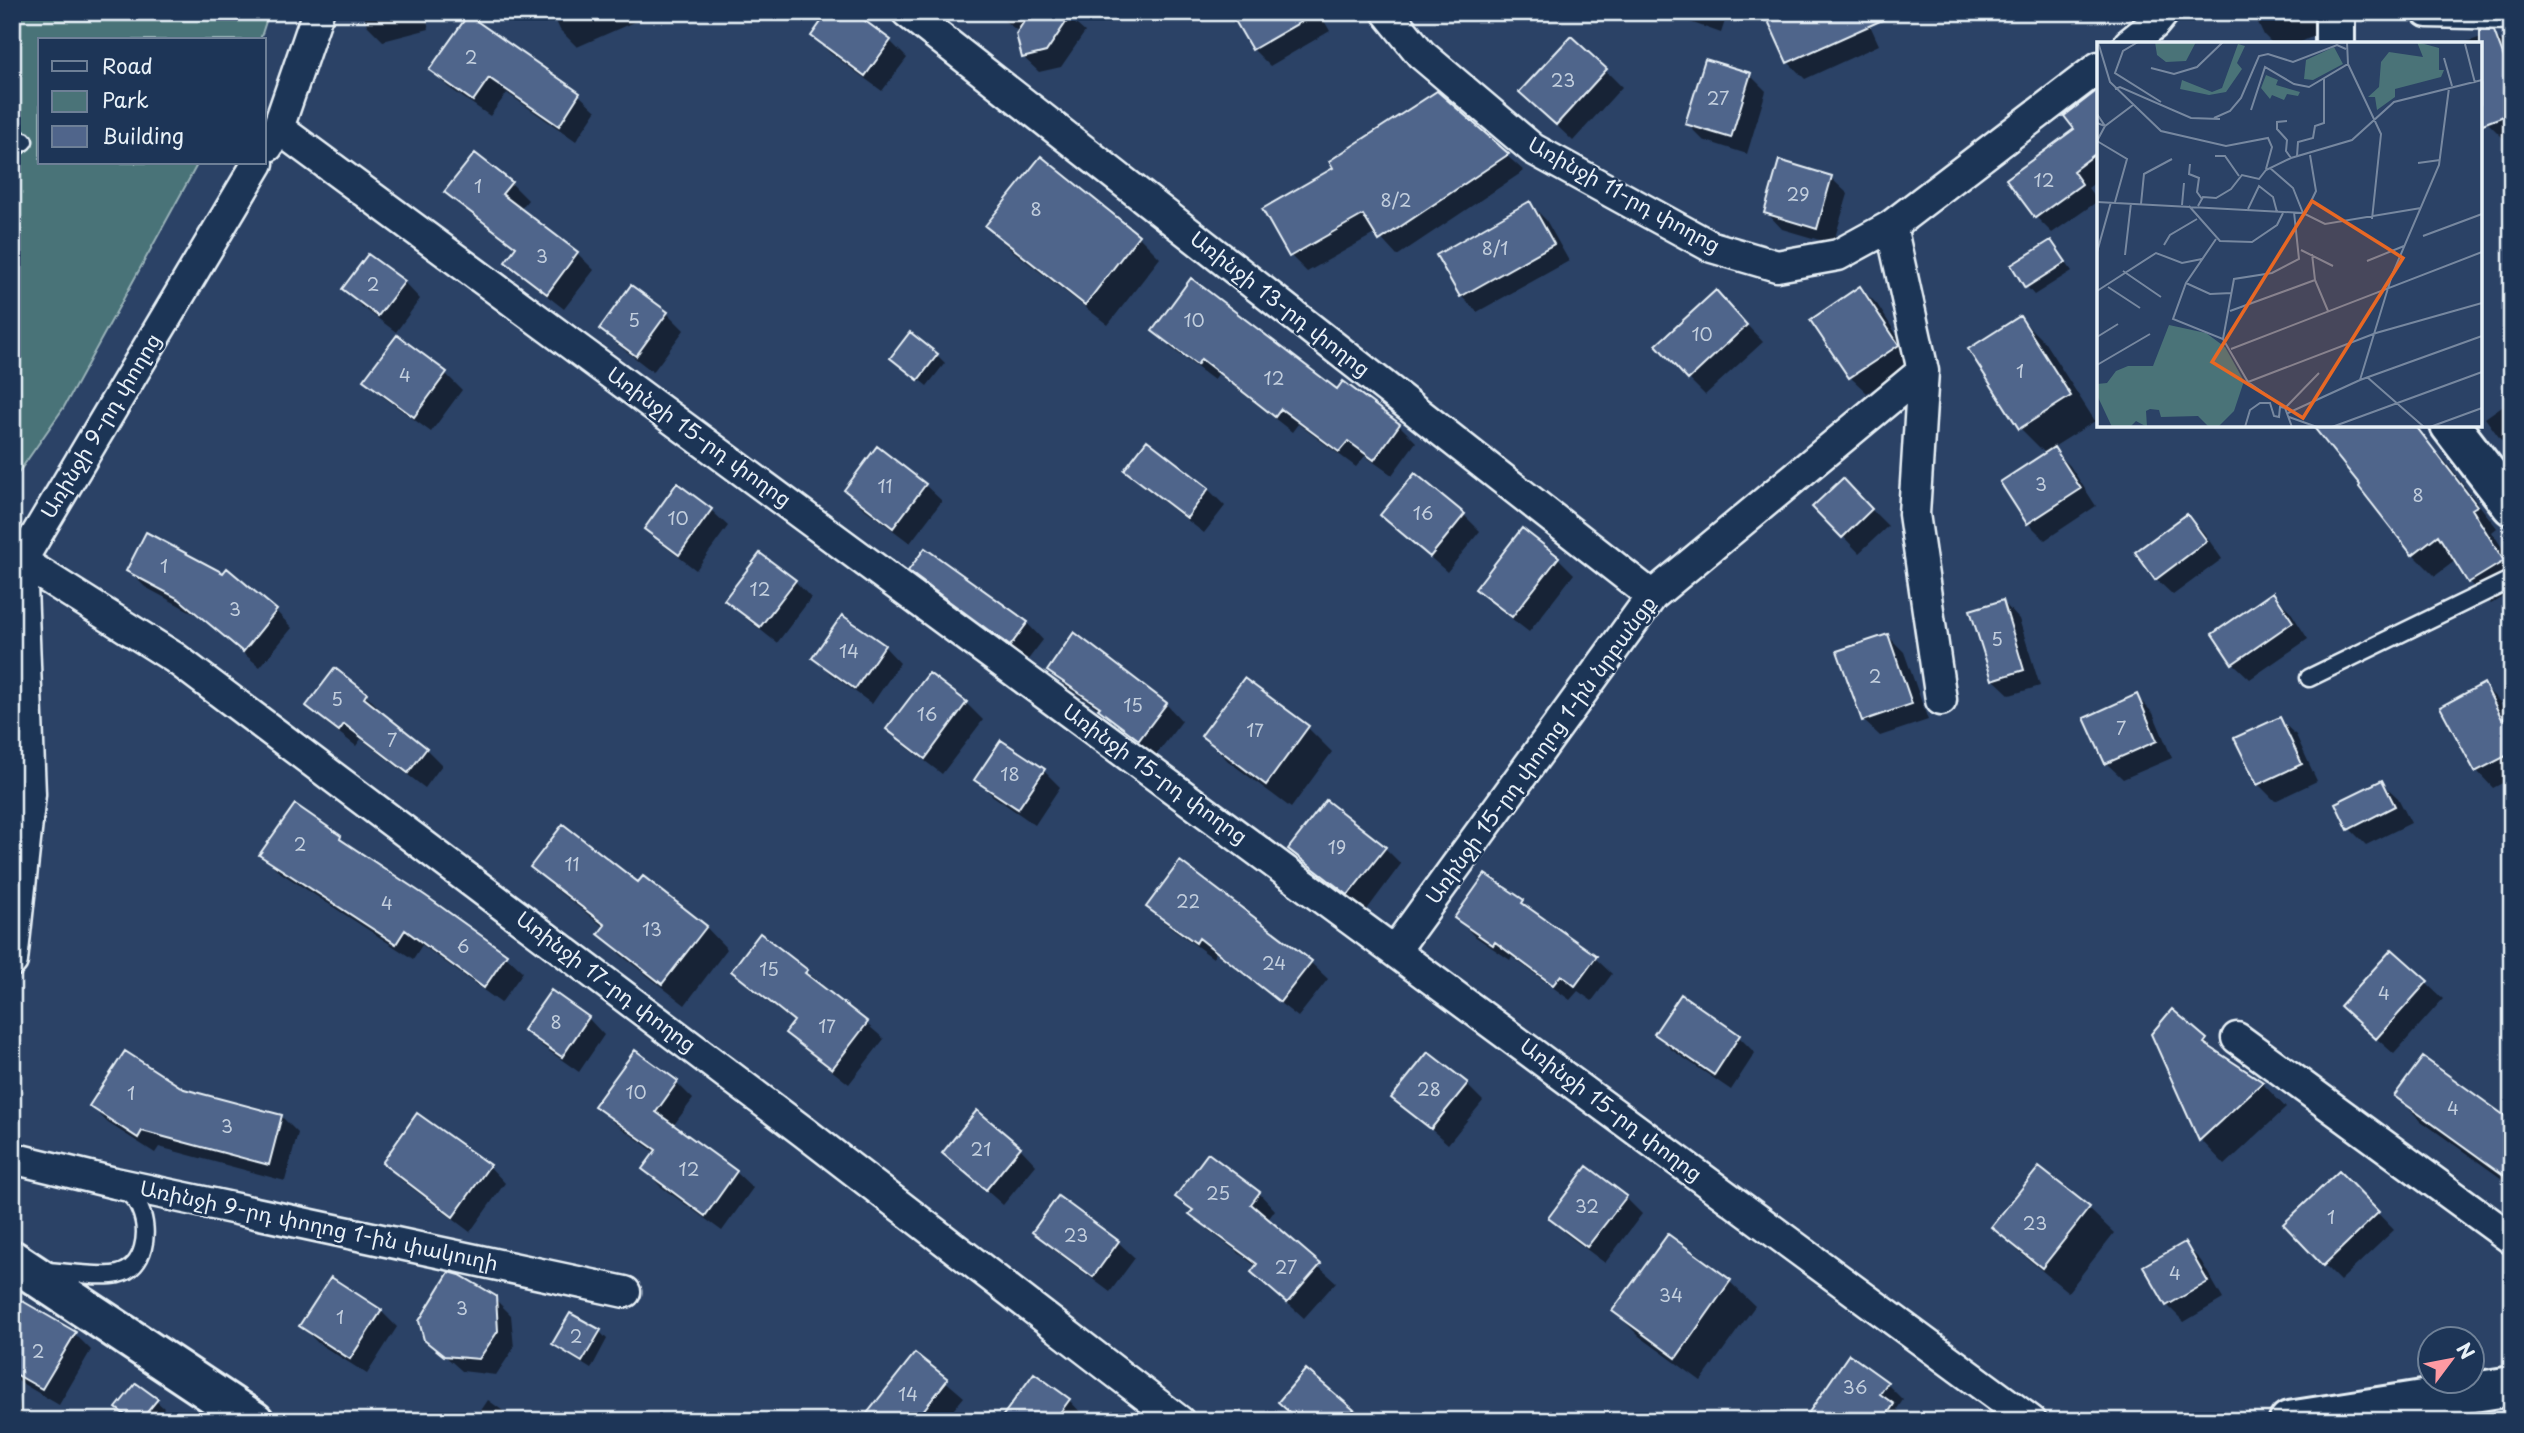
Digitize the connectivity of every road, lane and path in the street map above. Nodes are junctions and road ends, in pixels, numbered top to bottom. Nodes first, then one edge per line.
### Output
1 (318, 12) edge
2 (907, 12) edge
3 (1387, 12) edge
4 (2164, 12) edge
5 (2335, 12) edge
6 (2427, 12) edge
7 (2512, 14) edge
8 (2132, 42) edge
9 (2335, 42) edge
10 (2097, 69) edge
11 (271, 140) edge
12 (257, 164) edge
13 (1891, 226) junction
14 (1923, 371) junction
15 (2452, 427) edge
16 (2512, 506) edge
17 (16, 563) edge
18 (2512, 579) edge
19 (1652, 596) junction
20 (2309, 678) dead end
21 (1941, 700) dead end
22 (1395, 950) junction
23 (12, 961) edge
24 (2237, 1038) dead end
25 (12, 1158) edge
26 (115, 1182) junction
27 (2512, 1239) edge
28 (21, 1265) edge
29 (625, 1292) dead end
30 (2512, 1387) edge
31 (254, 1421) edge
32 (1179, 1421) edge
33 (2031, 1421) edge
34 (2289, 1421) edge

1 - 11 street
2 - 19 street, Առինջի 13-րդ փողոց
3 - 13 street, Առինջի 11-րդ փողոց
4 - 8 street
5 - 9 street
6 - 7 street
10 - 13 street, Առինջի 11-րդ փողոց
11 - 22 street, Առինջի 15-րդ փողոց
12 - 17 street, Առինջի 9-րդ փողոց
13 - 14 street
14 - 19 street, Առինջի 15-րդ փողոց 1-ին նրբանցք
14 - 21 street
15 - 16 street
17 - 23 street
17 - 32 street, Առինջի 17-րդ փողոց
18 - 20 lane
19 - 22 street, Առինջի 15-րդ փողոց 1-ին նրբանցք
22 - 33 street, Առինջի 15-րդ փողոց
24 - 27 street
25 - 26 street, Առինջի 9-րդ փողոց 1-ին փակուղի
26 - 28 lane
26 - 29 street, Առինջի 9-րդ փողոց 1-ին փակուղի
28 - 31 street
30 - 34 street

